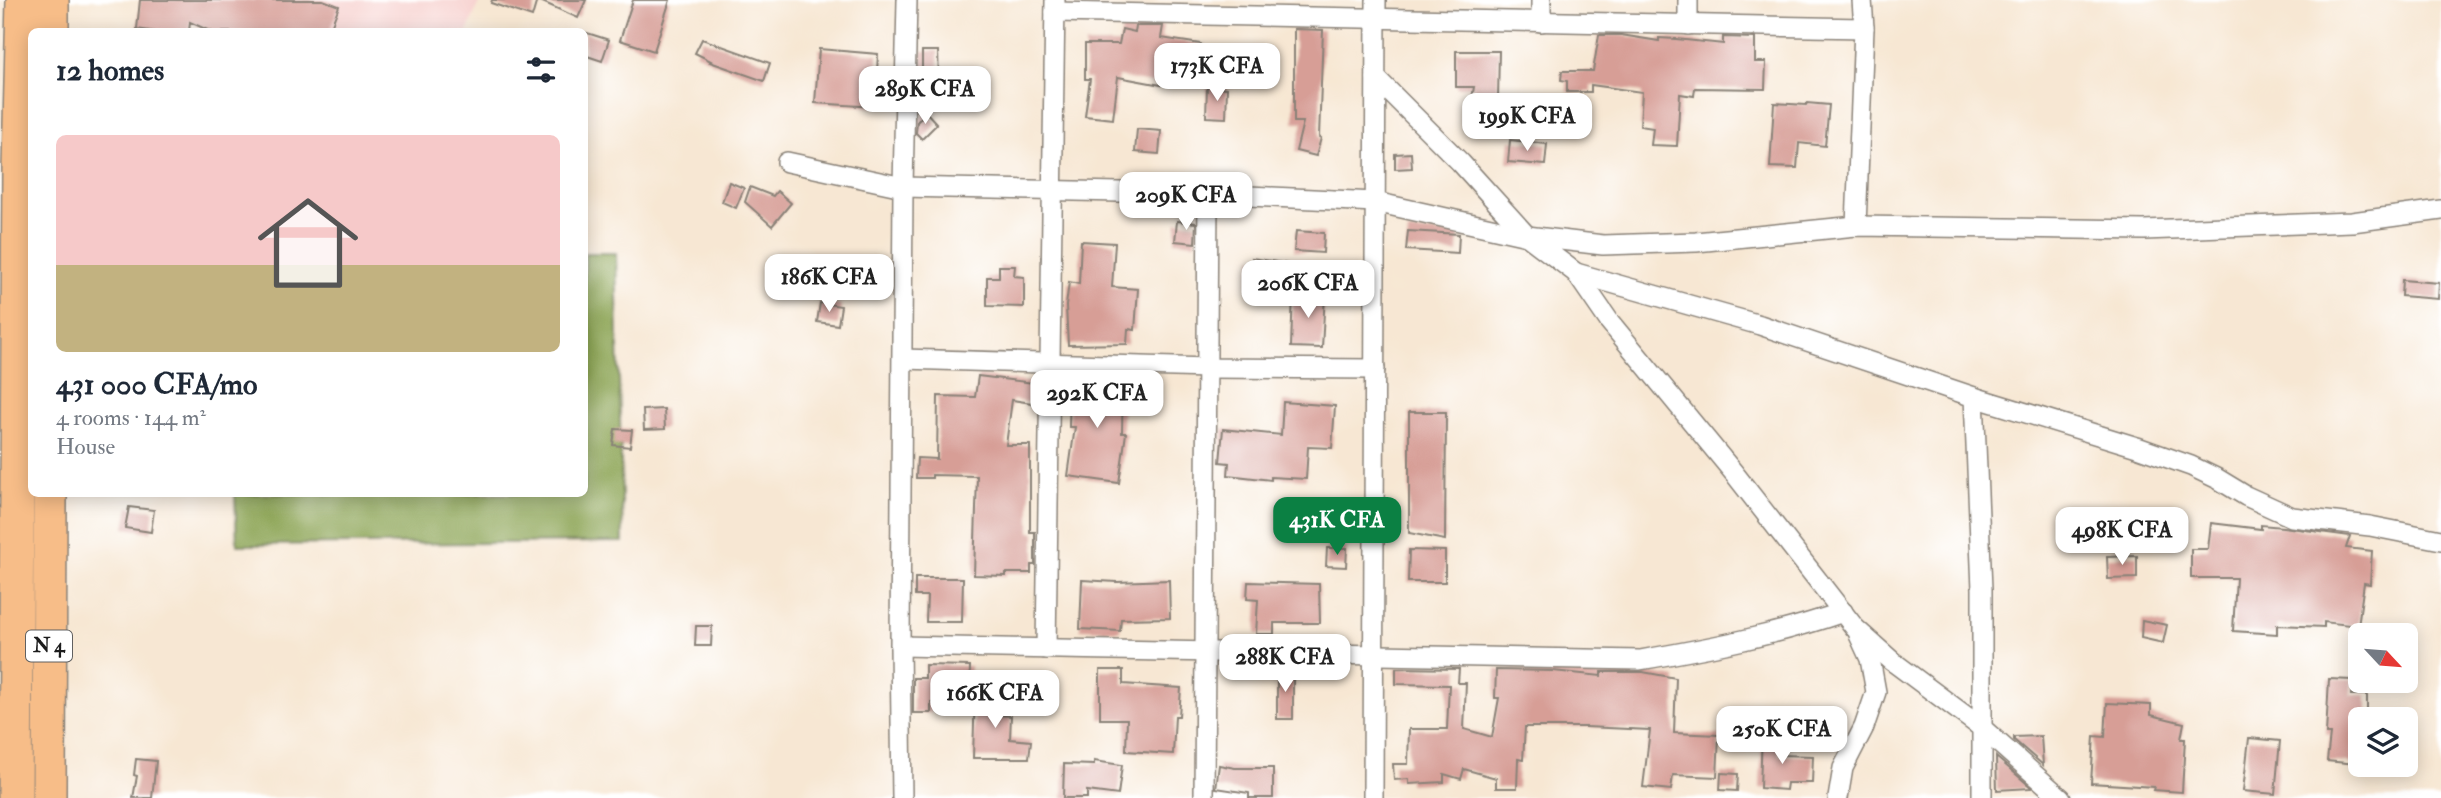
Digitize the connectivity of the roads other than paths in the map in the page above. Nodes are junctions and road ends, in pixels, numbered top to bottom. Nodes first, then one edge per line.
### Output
1 (23, 0) edge
2 (52, 0) edge
3 (907, 0) edge
4 (1541, 0) edge
5 (1688, 0) edge
6 (1863, 0) edge
7 (1055, 6) edge
8 (1209, 8) edge
9 (1376, 9) edge
10 (1541, 22) junction
11 (1688, 26) junction
12 (52, 28) edge
13 (1864, 28) junction
14 (1376, 78) junction
15 (788, 162) dead end
16 (10, 171) edge
17 (903, 187) junction
18 (1052, 190) junction
19 (1208, 194) junction
20 (1375, 202) junction
21 (2441, 210) edge
22 (1856, 226) junction
23 (1527, 236) junction
24 (1576, 273) junction
25 (903, 359) junction
26 (1050, 363) junction
27 (1208, 368) junction
28 (1375, 369) junction
29 (1974, 397) junction
30 (50, 497) edge
31 (2441, 540) edge
32 (1849, 620) junction
33 (900, 646) junction
34 (1046, 649) junction
35 (1206, 651) junction
36 (1374, 654) junction
37 (1982, 728) junction
38 (15, 798) edge
39 (49, 798) edge
40 (902, 798) edge
41 (1204, 798) edge
42 (1373, 798) edge
43 (1838, 798) edge
44 (1982, 798) edge
45 (2062, 798) edge

1 - 16 highway, N 4
2 - 12 highway
3 - 17 street
4 - 10 street
5 - 11 street
6 - 13 street
7 - 8 street
7 - 18 street
8 - 9 street
9 - 10 street
9 - 14 street
10 - 11 street
11 - 13 street
13 - 22 street
14 - 20 street
14 - 23 street
15 - 17 street
16 - 38 highway, N 4
17 - 18 street
17 - 25 street
18 - 19 street
18 - 26 street
19 - 20 street
19 - 27 street
20 - 23 street
20 - 28 street
21 - 22 street
22 - 23 street
23 - 24 street
24 - 29 street
24 - 32 street
25 - 26 street
25 - 33 street
26 - 27 street
26 - 34 street
27 - 28 street
27 - 35 street
28 - 36 street
29 - 31 street
29 - 37 street
30 - 39 highway, N 4
32 - 36 street
32 - 37 street
32 - 43 street
33 - 34 street
33 - 40 street
34 - 35 street
35 - 36 street
35 - 41 street
36 - 42 street
37 - 44 street
37 - 45 street

